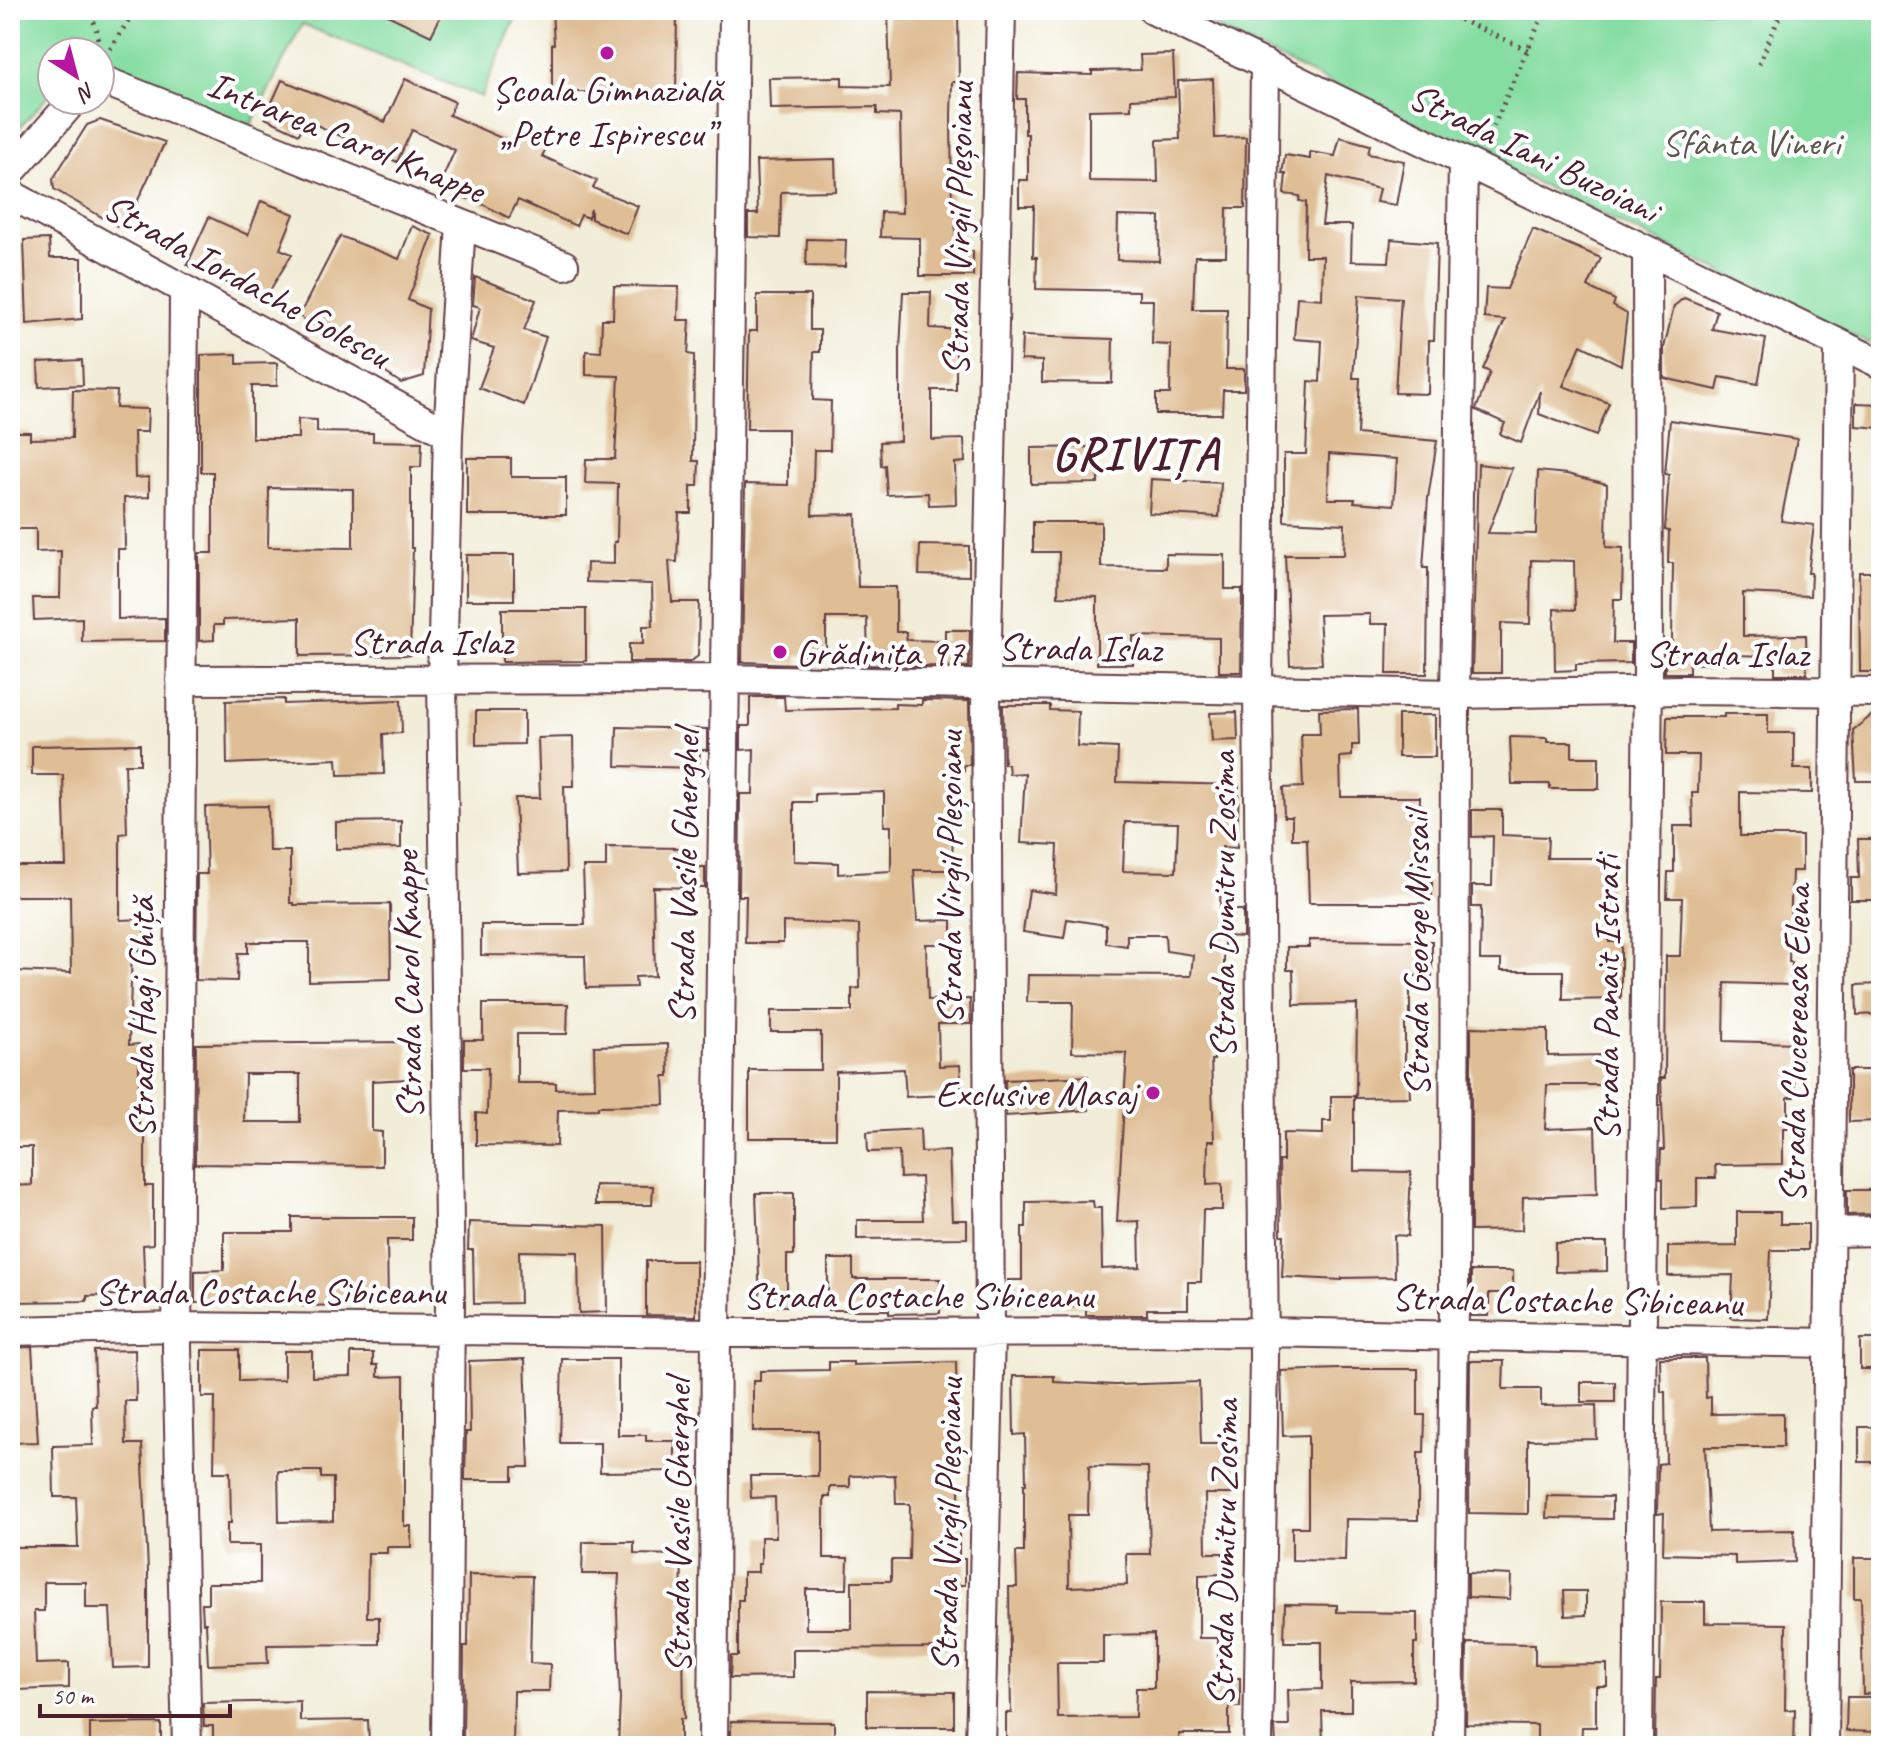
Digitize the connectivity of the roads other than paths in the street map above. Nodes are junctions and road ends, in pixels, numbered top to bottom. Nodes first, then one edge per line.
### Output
1 (734, 10) edge
2 (1001, 10) edge
3 (1153, 10) edge
4 (1265, 64) junction
5 (116, 85) edge
6 (60, 116) edge
7 (1463, 161) junction
8 (10, 173) edge
9 (10, 194) edge
10 (461, 224) junction
11 (1647, 251) junction
12 (564, 265) dead end
13 (184, 291) junction
14 (1839, 344) junction
15 (1881, 364) edge
16 (448, 434) junction
17 (442, 678) junction
18 (724, 679) junction
19 (181, 680) junction
20 (986, 684) junction
21 (1258, 690) junction
22 (1648, 690) junction
23 (1839, 692) junction
24 (1881, 692) edge
25 (1455, 694) junction
26 (1881, 1231) edge
27 (1831, 1232) junction
28 (178, 1327) junction
29 (450, 1329) junction
30 (10, 1331) edge
31 (1264, 1332) junction
32 (716, 1333) junction
33 (990, 1334) junction
34 (1452, 1336) junction
35 (1642, 1338) junction
36 (1827, 1343) junction
37 (187, 1746) edge
38 (446, 1746) edge
39 (713, 1746) edge
40 (980, 1746) edge
41 (1258, 1746) edge
42 (1449, 1746) edge
43 (1638, 1746) edge
44 (1824, 1746) edge

1 - 18 street, Strada Vasile Gherghel
2 - 20 street, Strada Virgil Pleșoianu
3 - 4 street, Strada Iani Buzoiani
4 - 7 street, Strada Iani Buzoiani
4 - 21 street, Strada Dumitru Zosima
5 - 10 street, Intrarea Carol Knappe
6 - 8 street
7 - 11 street, Strada Iani Buzoiani
7 - 25 street, Strada George Missail
9 - 13 street, Strada Iordache Golescu
10 - 12 street, Intrarea Carol Knappe
10 - 16 street, Strada Carol Knappe
11 - 14 street, Strada Iani Buzoiani
11 - 22 street, Strada Panait Istrati
13 - 16 street, Strada Iordache Golescu
13 - 19 street, Strada Hagi Ghiță
14 - 15 street, Strada Iani Buzoiani
14 - 23 street, Strada Clucereasa Elena
16 - 17 street, Strada Carol Knappe
17 - 18 street, Strada Islaz
17 - 19 street, Strada Islaz
17 - 29 street, Strada Carol Knappe
18 - 20 street, Strada Islaz
18 - 32 street, Strada Vasile Gherghel
19 - 28 street, Strada Hagi Ghiță
20 - 21 street, Strada Islaz
20 - 33 street, Strada Virgil Pleșoianu
21 - 25 street, Strada Islaz
21 - 31 street, Strada Dumitru Zosima
22 - 23 street, Strada Islaz
22 - 25 street, Strada Islaz
22 - 35 street, Strada Panait Istrati
23 - 24 street, Strada Islaz
23 - 27 street, Strada Clucereasa Elena
25 - 34 street, Strada George Missail
26 - 27 street
27 - 36 street, Strada Clucereasa Elena
28 - 29 street, Strada Costache Sibiceanu
28 - 30 street, Strada Costache Sibiceanu
28 - 37 street, Strada Hagi Ghiță
29 - 32 street, Strada Costache Sibiceanu
29 - 38 street, Strada Carol Knappe
31 - 33 street, Strada Costache Sibiceanu
31 - 34 street, Strada Costache Sibiceanu
31 - 41 street, Strada Dumitru Zosima
32 - 33 street, Strada Costache Sibiceanu
32 - 39 street, Strada Vasile Gherghel
33 - 40 street, Strada Virgil Pleșoianu
34 - 35 street, Strada Costache Sibiceanu
34 - 42 street, Strada George Missail
35 - 36 street, Strada Costache Sibiceanu
35 - 43 street, Strada Panait Istrati
36 - 44 street, Strada Clucereasa Elena

